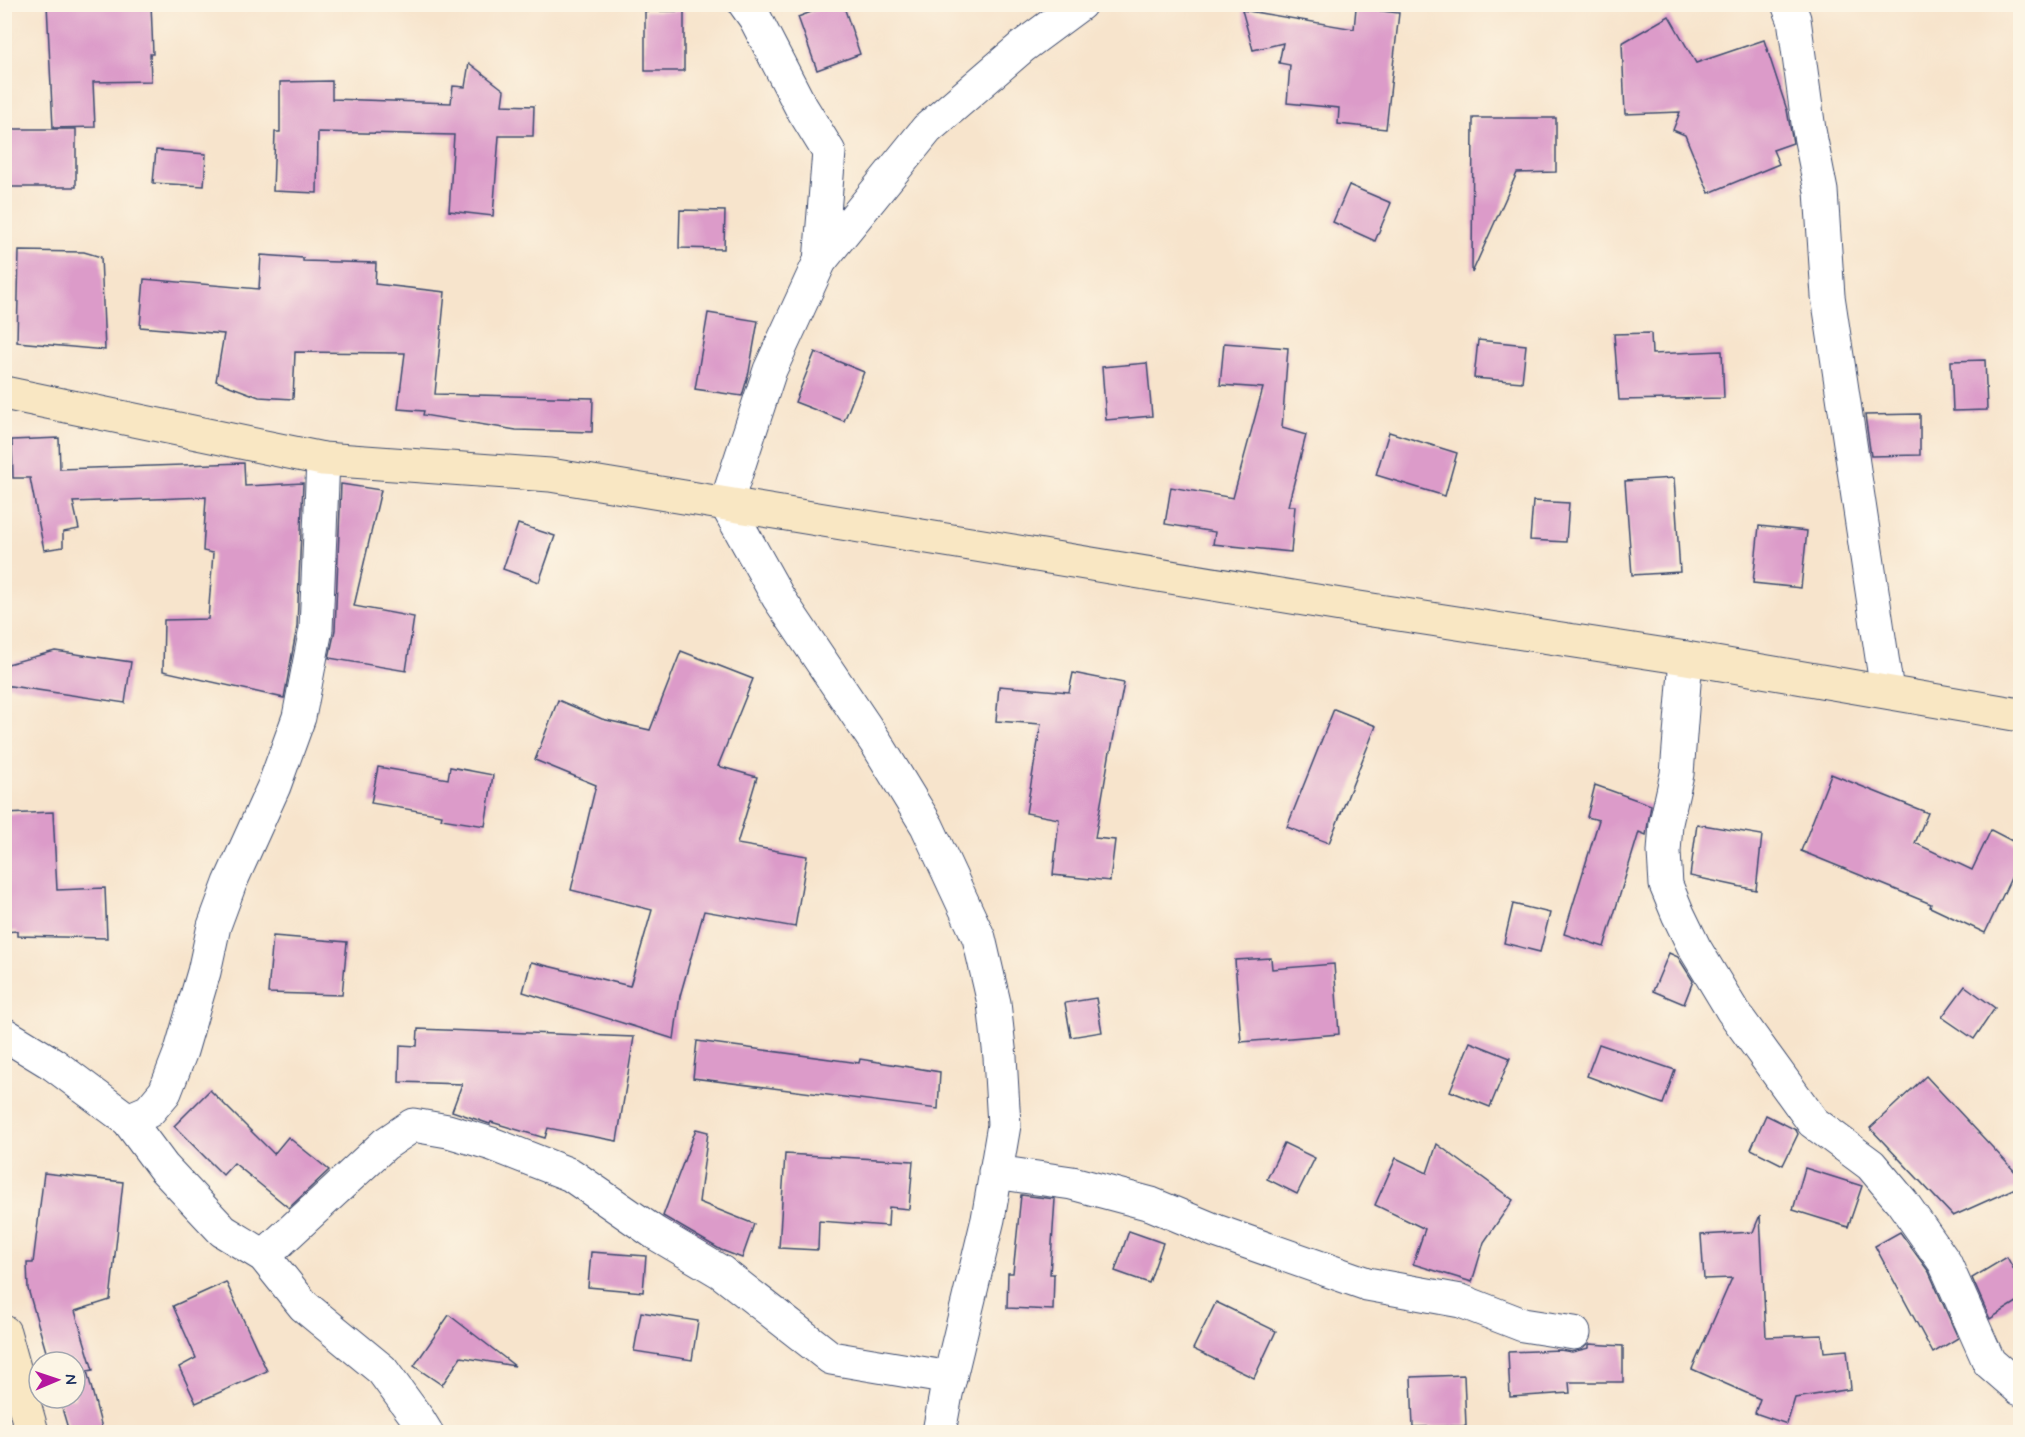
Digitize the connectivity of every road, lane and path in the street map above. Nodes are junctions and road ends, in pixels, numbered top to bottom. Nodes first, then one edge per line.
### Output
1 (745, 4) edge
2 (1080, 4) edge
3 (1788, 4) edge
4 (820, 261) junction
5 (4, 393) edge
6 (323, 459) junction
7 (726, 504) junction
8 (1686, 658) junction
9 (1887, 691) junction
10 (2020, 714) edge
11 (4, 1034) edge
12 (128, 1120) junction
13 (995, 1172) junction
14 (264, 1256) junction
15 (4, 1332) edge
16 (1574, 1334) dead end
17 (950, 1378) junction
18 (2020, 1389) edge
19 (32, 1432) edge
20 (426, 1432) edge
21 (939, 1432) edge

1 - 4 street
2 - 4 street
3 - 9 street
4 - 7 street
5 - 6 street
6 - 7 street
6 - 12 street
7 - 8 street
7 - 13 street
8 - 9 street
8 - 18 street
9 - 10 street
11 - 12 street
12 - 14 street
13 - 16 street
13 - 17 street
14 - 17 street
14 - 20 street
15 - 19 street
17 - 21 street

